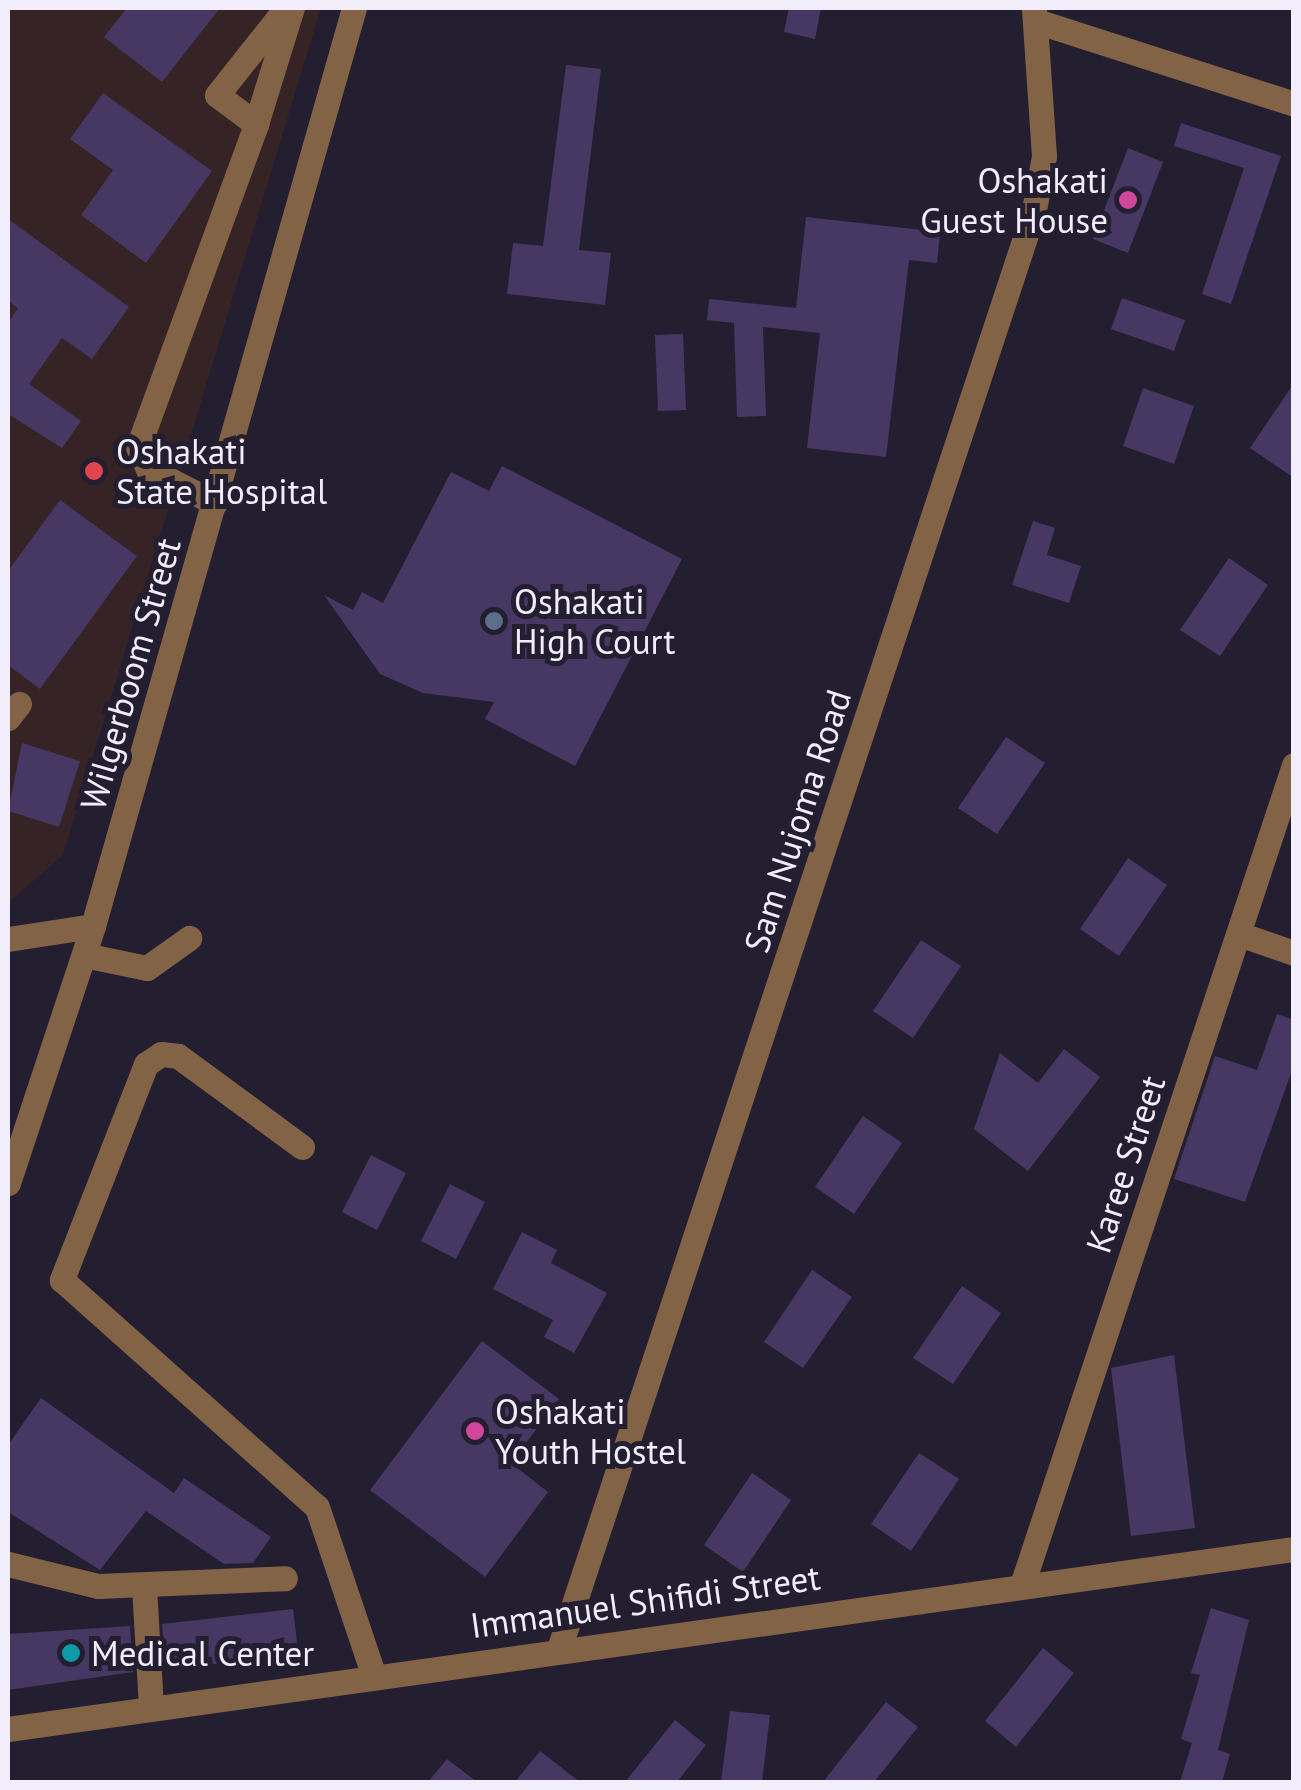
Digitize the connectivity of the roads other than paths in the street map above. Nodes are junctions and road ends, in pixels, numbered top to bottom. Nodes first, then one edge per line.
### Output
1 (289, 8) edge
2 (354, 8) edge
3 (1035, 14) edge
4 (1294, 104) edge
5 (256, 124) junction
6 (215, 503) junction
7 (1294, 765) edge
8 (94, 926) junction
9 (1239, 934) junction
10 (8, 938) edge
11 (188, 938) dead end
12 (1294, 953) edge
13 (84, 955) junction
14 (302, 1147) dead end
15 (8, 1183) edge
16 (1294, 1548) edge
17 (8, 1564) edge
18 (286, 1578) dead end
19 (1022, 1585) junction
20 (144, 1586) junction
21 (560, 1646) junction
22 (374, 1676) junction
23 (151, 1708) junction
24 (8, 1728) edge

1 - 5 street
1 - 5 street
2 - 6 street, Wilgerboom Street
3 - 4 street
3 - 21 street, Sam Nujoma Road
5 - 6 street
6 - 8 street, Wilgerboom Street
7 - 9 street, Karee Street
8 - 10 street
8 - 13 street, Wilgerboom Street
9 - 12 street
9 - 19 street, Karee Street
11 - 13 street
13 - 15 street, Wilgerboom Street
14 - 22 street
16 - 19 street, Immanuel Shifidi Street
17 - 20 street
18 - 20 street
19 - 21 street, Immanuel Shifidi Street
20 - 23 street
21 - 22 street, Immanuel Shifidi Street
22 - 23 street, Immanuel Shifidi Street
23 - 24 street, Immanuel Shifidi Street

